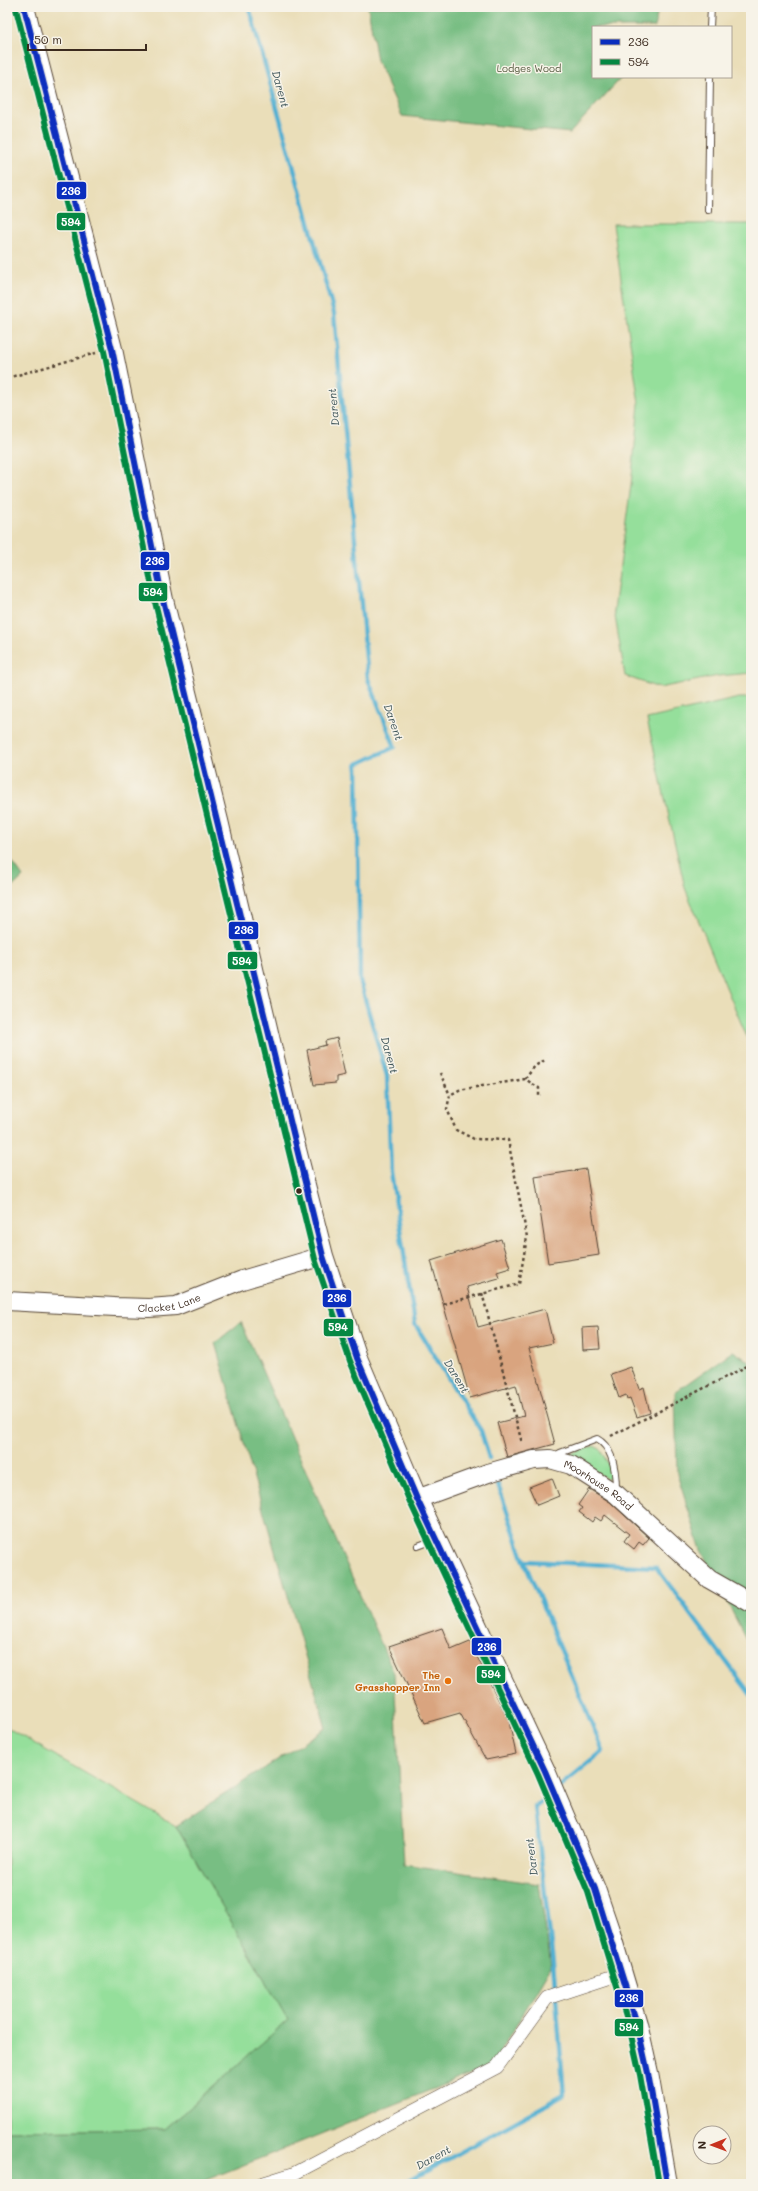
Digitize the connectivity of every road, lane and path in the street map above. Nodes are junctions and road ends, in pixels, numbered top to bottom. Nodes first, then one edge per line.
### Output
1 (24, 7) edge
2 (710, 7) edge
3 (710, 26) edge
4 (710, 78) edge
5 (708, 210) dead end
6 (112, 349) junction
7 (7, 378) edge
8 (545, 1060) dead end
9 (440, 1073) dead end
10 (525, 1079) junction
11 (450, 1095) junction
12 (539, 1096) dead end
13 (323, 1256) junction
14 (482, 1293) junction
15 (7, 1301) edge
16 (444, 1304) dead end
17 (751, 1364) edge
18 (522, 1442) dead end
19 (603, 1442) junction
20 (550, 1459) junction
21 (616, 1494) junction
22 (417, 1499) junction
23 (751, 1603) edge
24 (623, 1973) junction
25 (261, 2184) edge
26 (667, 2184) edge

1 - 6 main road
2 - 3 lane
4 - 5 lane
6 - 7 path
6 - 13 main road
8 - 10 path
9 - 11 path
10 - 11 path
10 - 12 path
11 - 14 path
13 - 15 street, Clacket Lane
13 - 22 main road
14 - 16 path
14 - 18 path
17 - 19 path
19 - 20 lane
19 - 21 lane
20 - 21 street, Moorhouse Road
20 - 22 street, Moorhouse Road
21 - 23 street, Moorhouse Road
22 - 24 main road
24 - 25 street
24 - 26 main road

